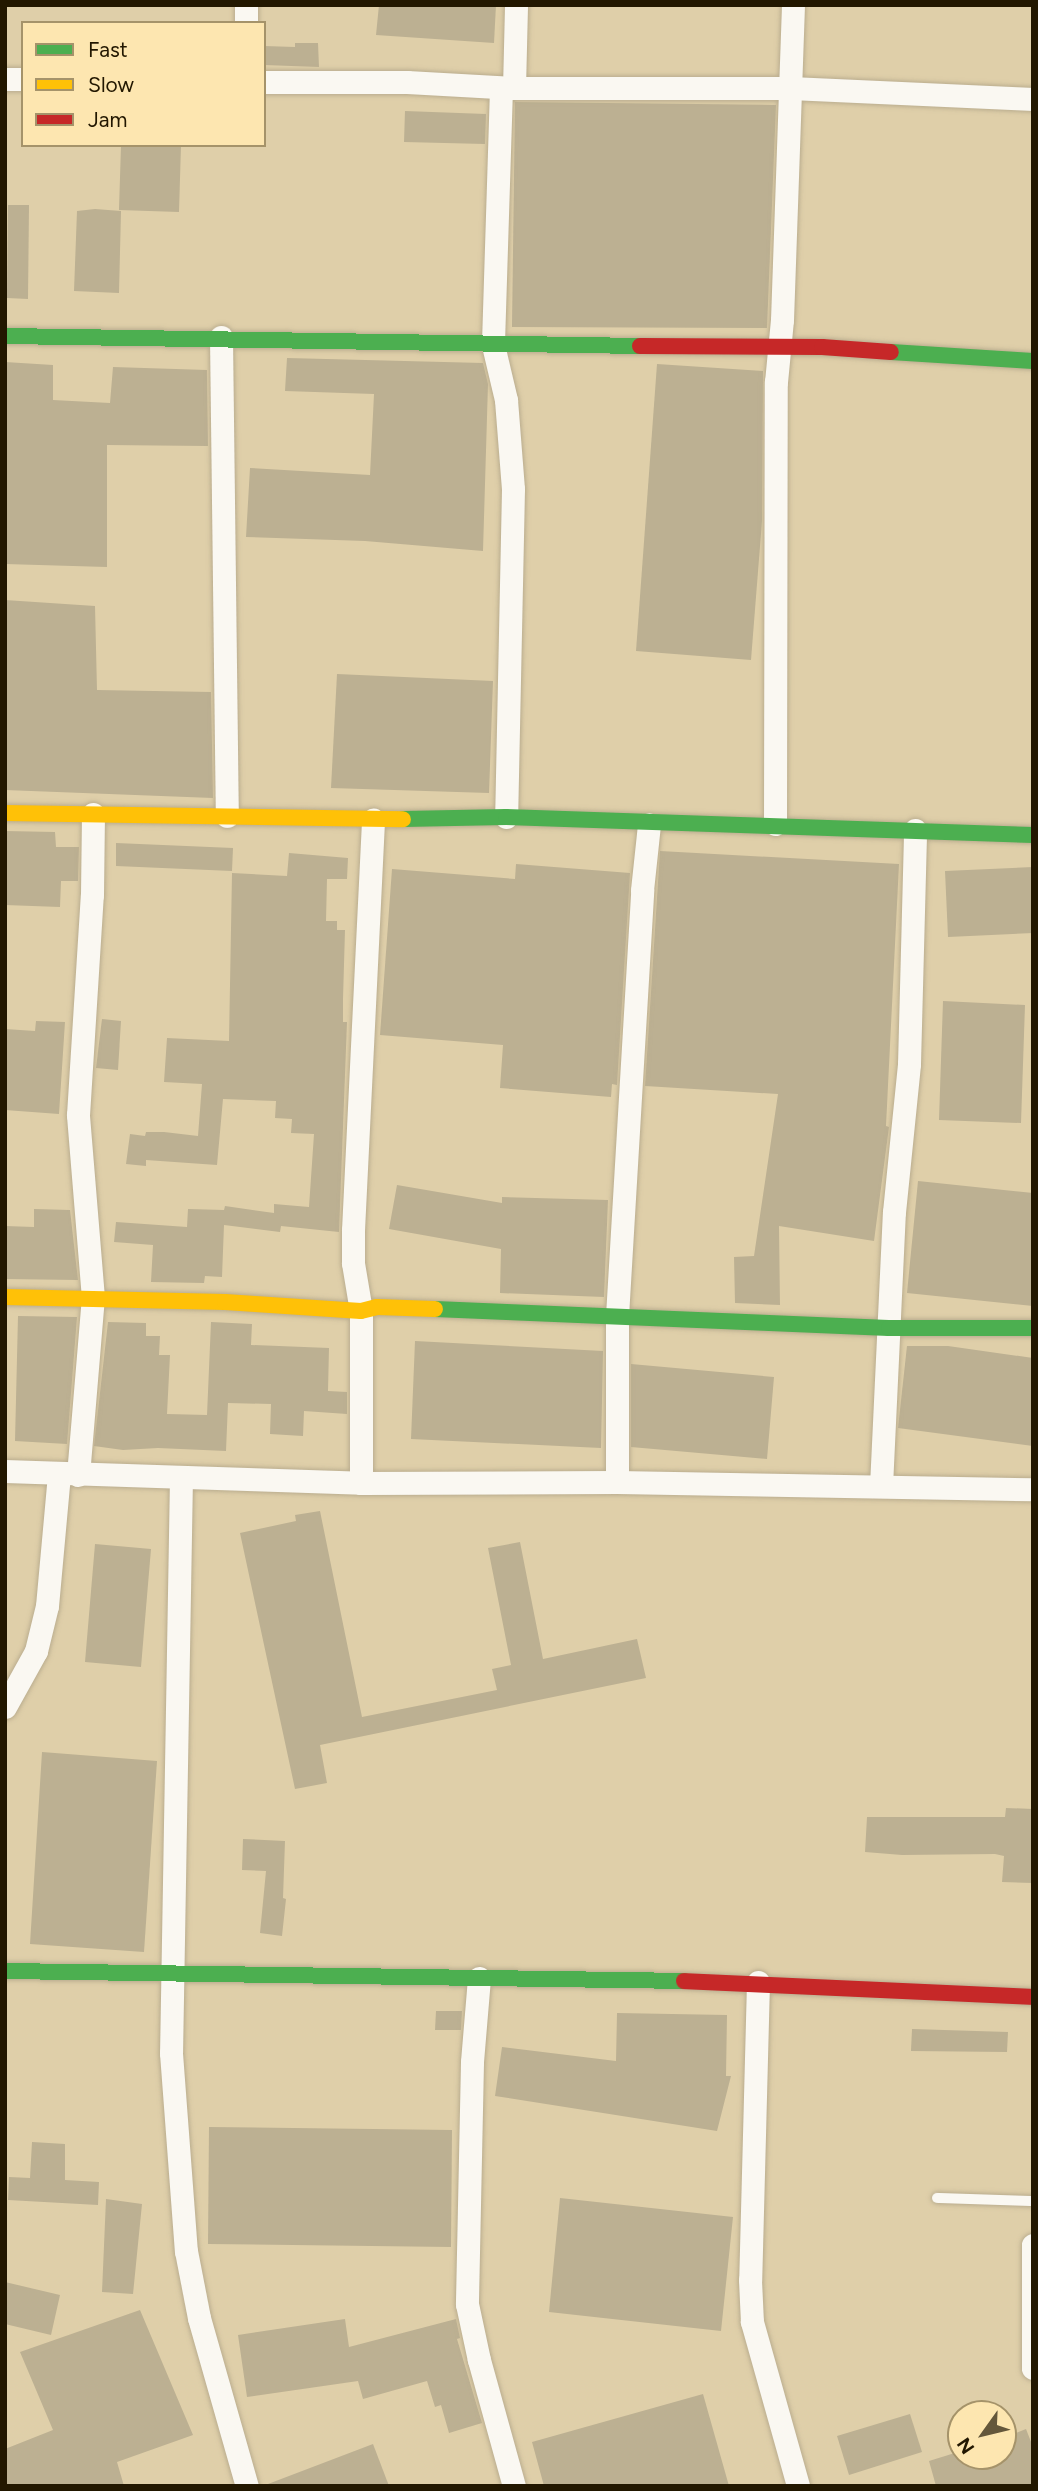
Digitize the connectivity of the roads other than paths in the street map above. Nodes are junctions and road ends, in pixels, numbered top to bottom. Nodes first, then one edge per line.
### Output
1 (516, 5) edge
2 (793, 5) edge
3 (266, 82) edge
4 (508, 88) junction
5 (791, 88) junction
6 (1033, 99) edge
7 (5, 336) edge
8 (221, 338) junction
9 (493, 345) junction
10 (780, 347) junction
11 (1033, 361) edge
12 (5, 813) edge
13 (93, 814) junction
14 (227, 816) junction
15 (506, 817) junction
16 (373, 819) junction
17 (649, 824) junction
18 (775, 824) junction
19 (915, 830) junction
20 (1033, 835) edge
21 (5, 1297) edge
22 (93, 1298) junction
23 (361, 1311) junction
24 (617, 1316) junction
25 (889, 1328) junction
26 (1033, 1328) edge
27 (5, 1471) edge
28 (69, 1475) junction
29 (181, 1477) junction
30 (617, 1482) junction
31 (361, 1483) junction
32 (881, 1486) junction
33 (1033, 1489) edge
34 (5, 1707) edge
35 (5, 1971) edge
36 (172, 1976) junction
37 (479, 1978) junction
38 (758, 1982) junction
39 (1033, 1997) edge
40 (937, 2198) dead end
41 (1033, 2201) edge
42 (1033, 2245) edge
43 (1033, 2368) edge
44 (247, 2486) edge
45 (514, 2486) edge
46 (798, 2486) edge

1 - 4 street
2 - 5 street
3 - 4 street
4 - 5 street
4 - 9 street
5 - 6 street
5 - 10 street
7 - 8 street
8 - 9 street
8 - 14 street
9 - 10 street
9 - 15 street
10 - 11 street
10 - 18 street
12 - 13 street
13 - 14 street
13 - 22 street
14 - 16 street
15 - 16 street
15 - 17 street
16 - 23 street
17 - 18 street
17 - 24 street
18 - 19 street
19 - 20 street
19 - 25 street
21 - 22 street
22 - 23 street
22 - 28 street
23 - 24 street
23 - 31 street
24 - 25 street
24 - 30 street
25 - 26 street
25 - 32 street
27 - 28 street
28 - 29 street
28 - 34 street
29 - 31 street
29 - 36 street
30 - 31 street
30 - 32 street
32 - 33 street
35 - 36 street
36 - 37 street
36 - 44 street
37 - 38 street
37 - 45 street
38 - 39 street
38 - 46 street
40 - 41 lane
42 - 43 street

